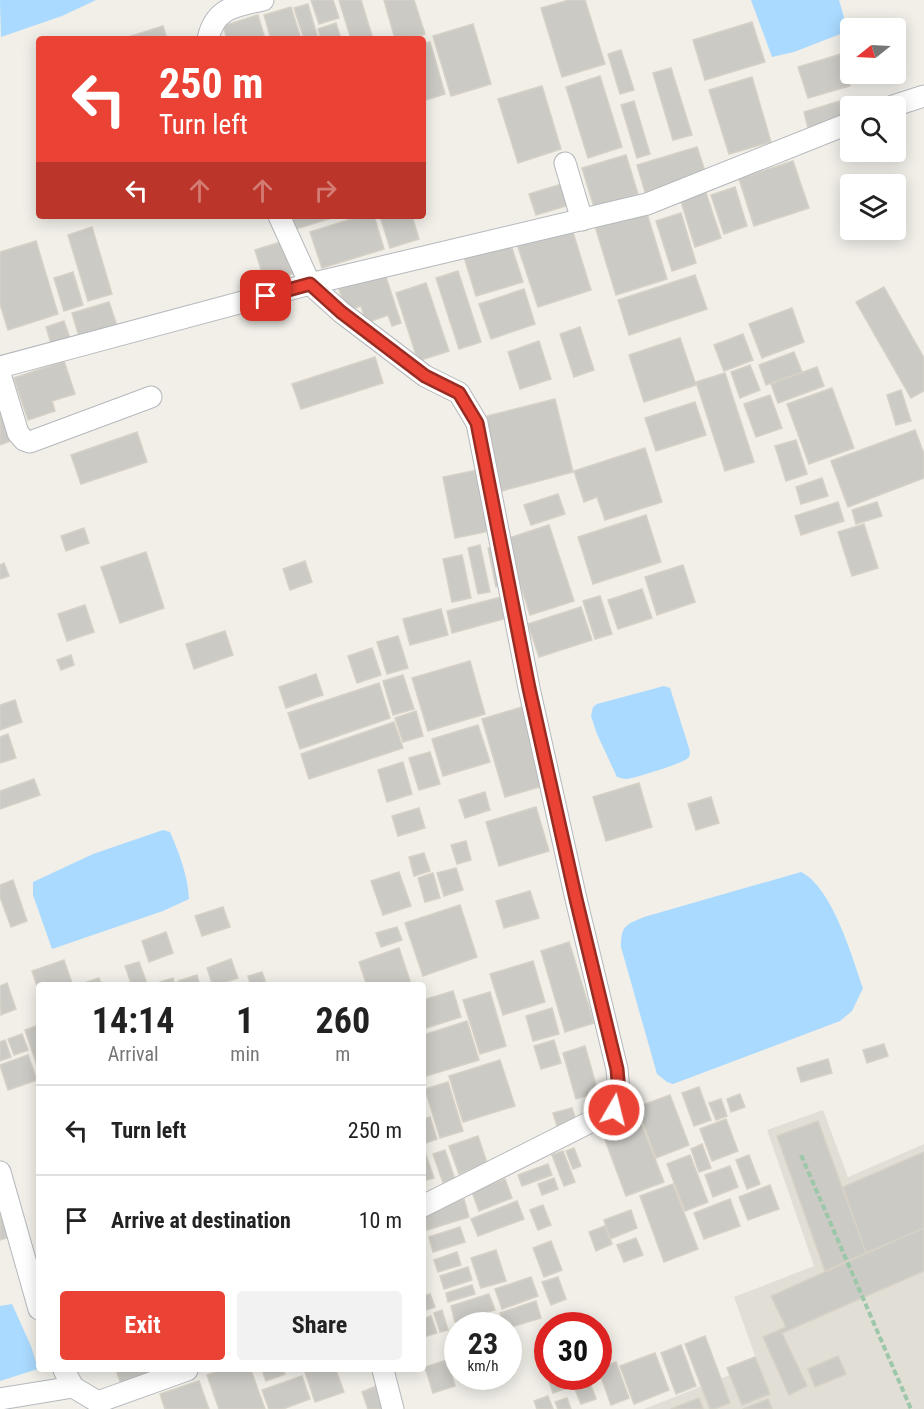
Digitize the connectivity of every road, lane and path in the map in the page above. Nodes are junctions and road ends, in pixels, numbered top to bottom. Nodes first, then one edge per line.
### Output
1 (263, 0) edge
2 (209, 36) edge
3 (924, 96) edge
4 (906, 102) edge
5 (840, 127) edge
6 (565, 163) dead end
7 (280, 219) edge
8 (582, 220) junction
9 (310, 284) junction
10 (0, 367) edge
11 (0, 374) edge
12 (151, 397) dead end
13 (801, 1155) dead end
14 (0, 1172) edge
15 (426, 1204) edge
16 (36, 1298) edge
17 (181, 1372) edge
18 (384, 1372) edge
19 (68, 1378) edge
20 (0, 1399) edge
21 (393, 1409) edge
22 (911, 1409) edge

1 - 2 street
3 - 4 street
5 - 8 street
6 - 8 street
7 - 9 street
8 - 9 street
9 - 10 street
9 - 15 street
11 - 12 street
13 - 22 path
14 - 16 street
17 - 19 street
18 - 21 street
19 - 20 street

